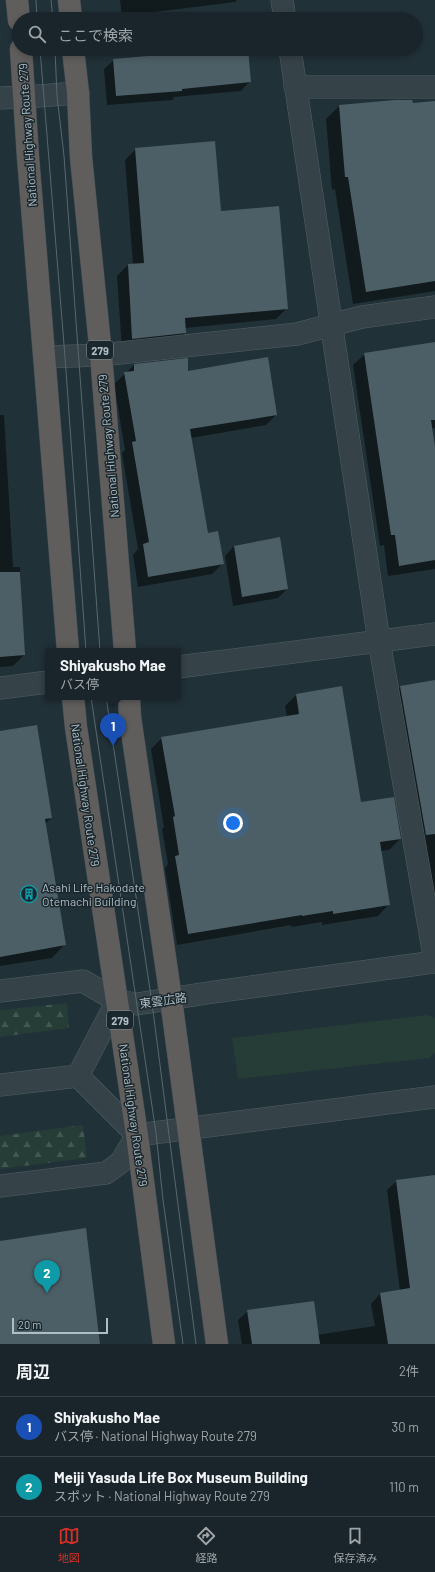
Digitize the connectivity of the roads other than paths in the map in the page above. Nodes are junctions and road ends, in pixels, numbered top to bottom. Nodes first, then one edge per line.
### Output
1 (17, 0) edge
2 (69, 0) edge
3 (282, 0) edge
4 (18, 12) edge
5 (70, 12) edge
6 (284, 12) edge
7 (22, 56) edge
8 (74, 56) edge
9 (291, 56) edge
10 (295, 87) junction
11 (435, 87) edge
12 (78, 93) junction
13 (25, 97) junction
14 (0, 98) edge
15 (435, 307) edge
16 (330, 325) junction
17 (100, 355) junction
18 (45, 357) junction
19 (435, 634) edge
20 (379, 641) junction
21 (68, 648) edge
22 (125, 648) edge
23 (181, 667) edge
24 (45, 682) edge
25 (0, 688) edge
26 (73, 700) edge
27 (129, 700) edge
28 (435, 962) edge
29 (0, 991) edge
30 (171, 999) junction
31 (117, 1001) junction
32 (78, 1076) junction
33 (0, 1085) edge
34 (435, 1096) edge
35 (189, 1129) junction
36 (137, 1135) junction
37 (0, 1186) edge
38 (164, 1344) edge
39 (217, 1344) edge

1 - 4 highway
2 - 5 highway
3 - 6 street
7 - 13 highway, National Highway Route 279
8 - 12 highway, National Highway Route 279 / 279
9 - 10 street
10 - 11 street
10 - 16 street
12 - 13 street
12 - 17 highway, National Highway Route 279 / 279
13 - 14 street
13 - 18 highway, National Highway Route 279
15 - 16 street
16 - 17 street
16 - 20 street
17 - 18 street
17 - 22 highway, National Highway Route 279 / 279
18 - 21 highway, National Highway Route 279
19 - 20 street
20 - 23 street
20 - 28 street
24 - 25 street
26 - 31 highway, National Highway Route 279 / 279
27 - 30 highway
28 - 30 street, 東雲広路
29 - 31 street
30 - 31 street, 東雲広路
30 - 35 highway
31 - 32 street
31 - 36 highway, National Highway Route 279 / 279
32 - 33 street
32 - 36 street
34 - 35 street
35 - 36 street
35 - 39 highway
36 - 37 street
36 - 38 highway, National Highway Route 279 / 279

